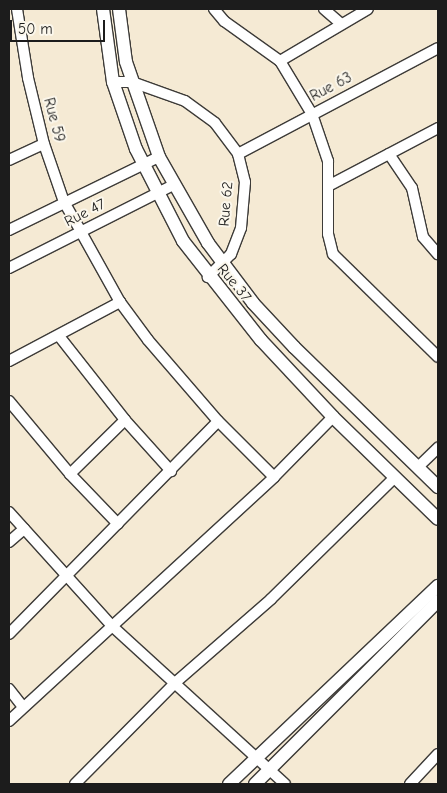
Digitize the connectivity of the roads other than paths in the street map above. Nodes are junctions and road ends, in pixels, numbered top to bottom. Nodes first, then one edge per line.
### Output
1 (17, 9) edge
2 (103, 9) edge
3 (119, 9) edge
4 (214, 9) edge
5 (324, 9) edge
6 (368, 9) edge
7 (340, 22) junction
8 (438, 48) edge
9 (280, 61) junction
10 (113, 82) junction
11 (132, 82) junction
12 (312, 114) junction
13 (438, 128) edge
14 (44, 144) junction
15 (238, 154) junction
16 (389, 154) junction
17 (159, 157) junction
18 (9, 160) edge
19 (141, 163) junction
20 (175, 184) junction
21 (330, 185) junction
22 (156, 194) junction
23 (64, 202) junction
24 (9, 230) edge
25 (81, 232) junction
26 (438, 254) edge
27 (224, 266) junction
28 (9, 268) edge
29 (208, 277) junction
30 (120, 302) junction
31 (59, 336) junction
32 (438, 357) edge
33 (9, 361) edge
34 (9, 401) edge
35 (332, 417) junction
36 (125, 420) junction
37 (218, 421) junction
38 (438, 448) edge
39 (418, 467) junction
40 (171, 471) junction
41 (70, 474) junction
42 (274, 477) junction
43 (394, 478) junction
44 (438, 487) edge
45 (9, 512) edge
46 (438, 519) edge
47 (118, 524) junction
48 (24, 529) junction
49 (9, 542) edge
50 (66, 576) junction
51 (438, 586) edge
52 (438, 601) edge
53 (112, 626) junction
54 (9, 634) edge
55 (176, 682) junction
56 (9, 689) edge
57 (23, 707) junction
58 (9, 721) edge
59 (438, 754) edge
60 (258, 756) junction
61 (270, 769) junction
62 (412, 783) edge
63 (75, 784) edge
64 (229, 784) edge
65 (255, 784) edge
66 (285, 784) edge

1 - 14 street, Rue 59
2 - 10 street, Rue 37
3 - 11 street, Rue 37
4 - 9 street
5 - 7 street
6 - 7 street
7 - 9 street
8 - 12 street, Rue 63
9 - 12 street
10 - 11 street, Rue 62
10 - 19 street, Rue 37
11 - 15 street, Rue 62
11 - 17 street, Rue 37
12 - 15 street, Rue 63
12 - 21 street
13 - 16 street
14 - 18 street
14 - 23 street, Rue 59
15 - 27 street, Rue 62
16 - 21 street
16 - 26 street
17 - 19 street, Rue 47
17 - 20 street, Rue 37
19 - 22 street, Rue 37
19 - 23 street, Rue 47
20 - 22 street, Rue 47
20 - 27 street, Rue 37
21 - 32 street
22 - 25 street, Rue 47
22 - 29 street, Rue 37
23 - 24 street, Rue 47
23 - 25 street, Rue 59
25 - 28 street, Rue 47
25 - 30 street, Rue 59
27 - 29 street, Rue 62
27 - 39 street, Rue 37
29 - 35 street, Rue 37
30 - 31 street
30 - 37 street, Rue 59
31 - 33 street
31 - 36 street
34 - 41 street
35 - 42 street
35 - 43 street, Rue 37
36 - 40 street
36 - 41 street
37 - 40 street
37 - 42 street, Rue 59
38 - 39 street
39 - 44 street, Rue 37
40 - 47 street
41 - 47 street
42 - 53 street
43 - 46 street, Rue 37
43 - 55 street
45 - 48 street
47 - 50 street
48 - 49 street
48 - 50 street
50 - 53 street
50 - 54 street
51 - 60 street
52 - 61 street
53 - 55 street
53 - 57 street
55 - 60 street
55 - 63 street
56 - 57 street
57 - 58 street
59 - 62 street
60 - 61 street
60 - 64 street
61 - 65 street
61 - 66 street

